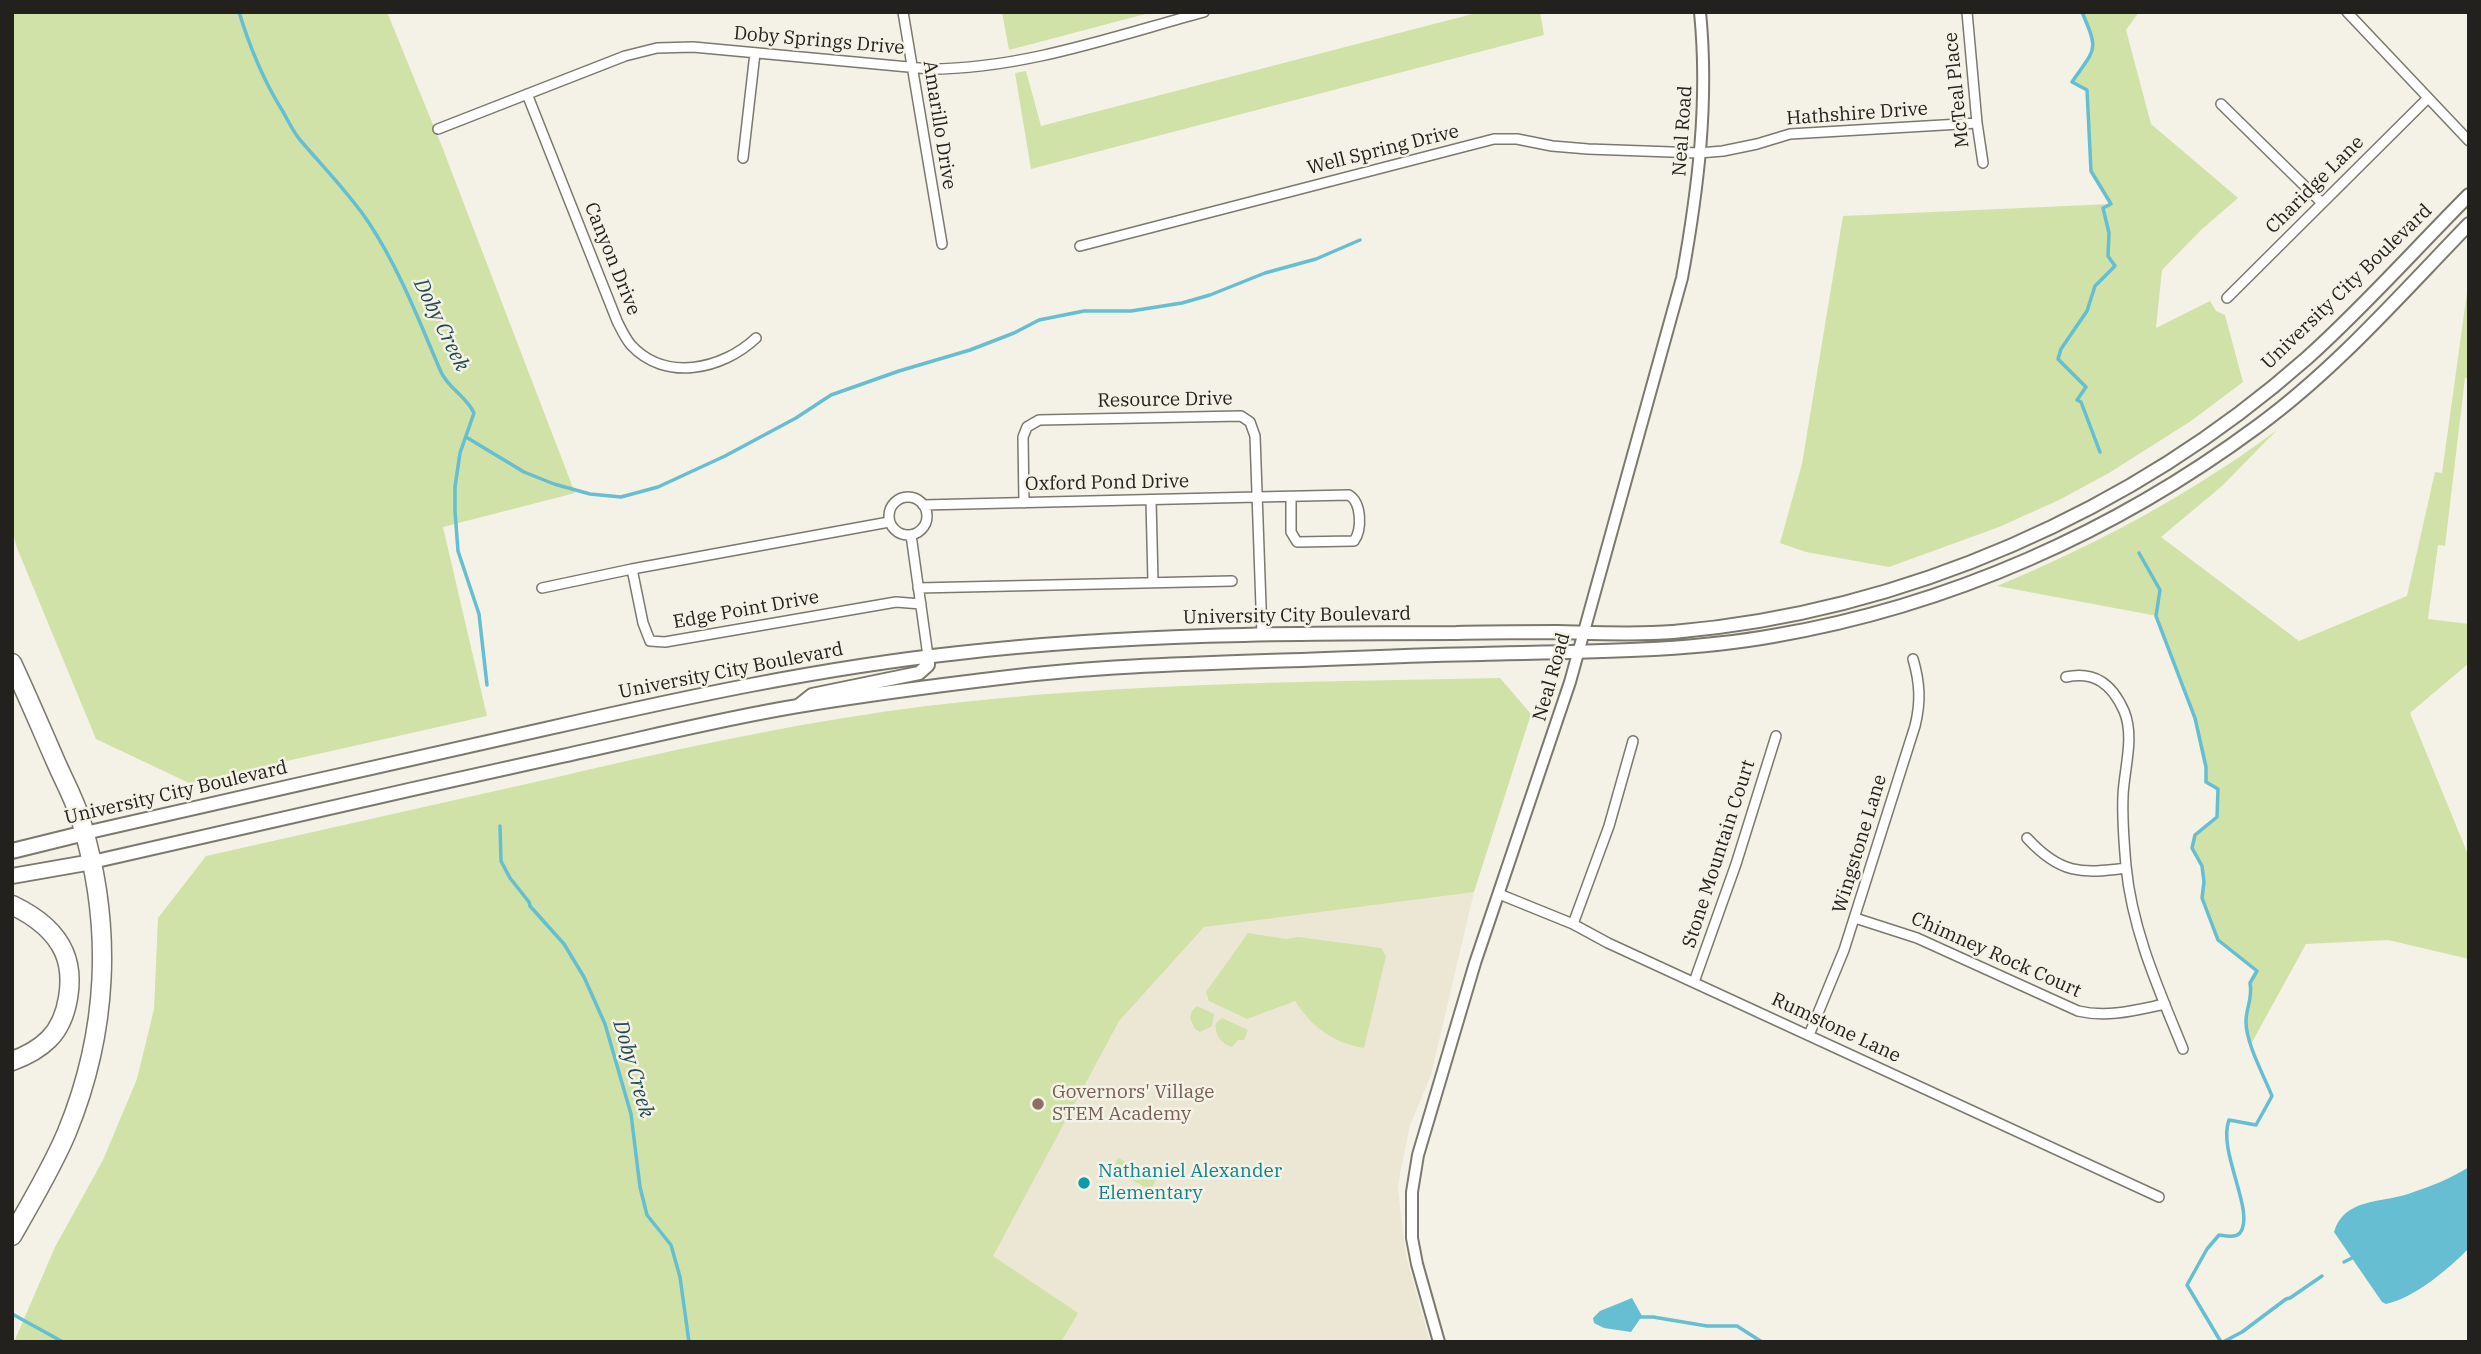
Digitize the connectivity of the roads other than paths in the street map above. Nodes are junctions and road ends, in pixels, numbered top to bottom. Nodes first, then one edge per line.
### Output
1 (903, 12) edge
2 (1204, 12) edge
3 (1700, 12) edge
4 (1967, 12) edge
5 (2347, 12) edge
6 (755, 53) junction
7 (912, 67) junction
8 (527, 94) junction
9 (2428, 97) junction
10 (2221, 104) dead end
11 (1977, 123) junction
12 (438, 129) dead end
13 (2469, 141) edge
14 (1699, 153) junction
15 (743, 158) dead end
16 (1983, 163) dead end
17 (2469, 195) edge
18 (2322, 203) junction
19 (2469, 224) edge
20 (942, 244) dead end
21 (1080, 246) dead end
22 (2227, 298) dead end
23 (756, 338) dead end
24 (1257, 497) junction
25 (1291, 497) junction
26 (1151, 500) junction
27 (1024, 503) junction
28 (923, 505) junction
29 (889, 522) junction
30 (911, 535) junction
31 (632, 569) junction
32 (1232, 581) dead end
33 (1153, 582) junction
34 (542, 588) dead end
35 (918, 588) junction
36 (921, 604) junction
37 (1583, 633) junction
38 (1262, 635) junction
39 (1578, 652) junction
40 (928, 656) junction
41 (1913, 659) dead end
42 (12, 663) edge
43 (2066, 677) dead end
44 (797, 706) junction
45 (1776, 736) dead end
46 (1633, 741) dead end
47 (85, 833) junction
48 (2027, 838) dead end
49 (12, 851) edge
50 (92, 862) junction
51 (2126, 868) junction
52 (12, 876) edge
53 (1499, 894) junction
54 (12, 905) edge
55 (1855, 918) junction
56 (1573, 925) junction
57 (1694, 982) junction
58 (2165, 1004) junction
59 (1809, 1035) junction
60 (2183, 1049) dead end
61 (12, 1062) edge
62 (2159, 1197) dead end
63 (12, 1236) edge
64 (1439, 1342) edge

1 - 7 street, Amarillo Drive
2 - 7 street, Doby Springs Drive
3 - 14 street, Neal Road
4 - 11 street, McTeal Place
5 - 9 street
6 - 7 street, Doby Springs Drive
6 - 8 street, Doby Springs Drive
6 - 15 street
7 - 20 street, Amarillo Drive
8 - 12 street, Doby Springs Drive
8 - 23 street, Canyon Drive
9 - 13 street
9 - 18 street, Charidge Lane
10 - 18 street
11 - 14 street, Hathshire Drive
11 - 16 street, McTeal Place
14 - 21 street, Well Spring Drive
14 - 37 street, Neal Road
17 - 37 main road, University City Boulevard
18 - 22 street, Charidge Lane
19 - 39 main road, University City Boulevard
24 - 25 street, Oxford Pond Drive
24 - 26 street, Oxford Pond Drive
24 - 27 street, Resource Drive
24 - 38 street, Resource Drive
25 - 25 street, Oxford Pond Drive
26 - 27 street, Oxford Pond Drive
26 - 33 street
27 - 28 street, Oxford Pond Drive
28 - 29 street, Oxford Pond Drive
28 - 30 street
29 - 30 street
29 - 31 street
30 - 35 street
31 - 34 street
31 - 36 street, Edge Point Drive
32 - 33 street
33 - 35 street
35 - 36 street
36 - 40 street
37 - 38 main road, University City Boulevard
37 - 39 street, Neal Road
38 - 40 main road, University City Boulevard
39 - 44 main road, University City Boulevard
39 - 53 street, Neal Road
40 - 44 main road
40 - 47 main road, University City Boulevard
41 - 55 street, Wingstone Lane
42 - 47 highway
43 - 51 street
44 - 50 main road, University City Boulevard
45 - 57 street, Stone Mountain Court
46 - 56 street
47 - 49 main road, University City Boulevard
47 - 50 highway
48 - 51 street
50 - 52 main road, University City Boulevard
50 - 63 highway
51 - 58 street
53 - 56 street, Rumstone Lane
53 - 64 street, Neal Road
54 - 61 highway
55 - 58 street, Chimney Rock Court
55 - 59 street, Wingstone Lane
56 - 57 street, Rumstone Lane
57 - 59 street, Rumstone Lane
58 - 60 street
59 - 62 street, Rumstone Lane

